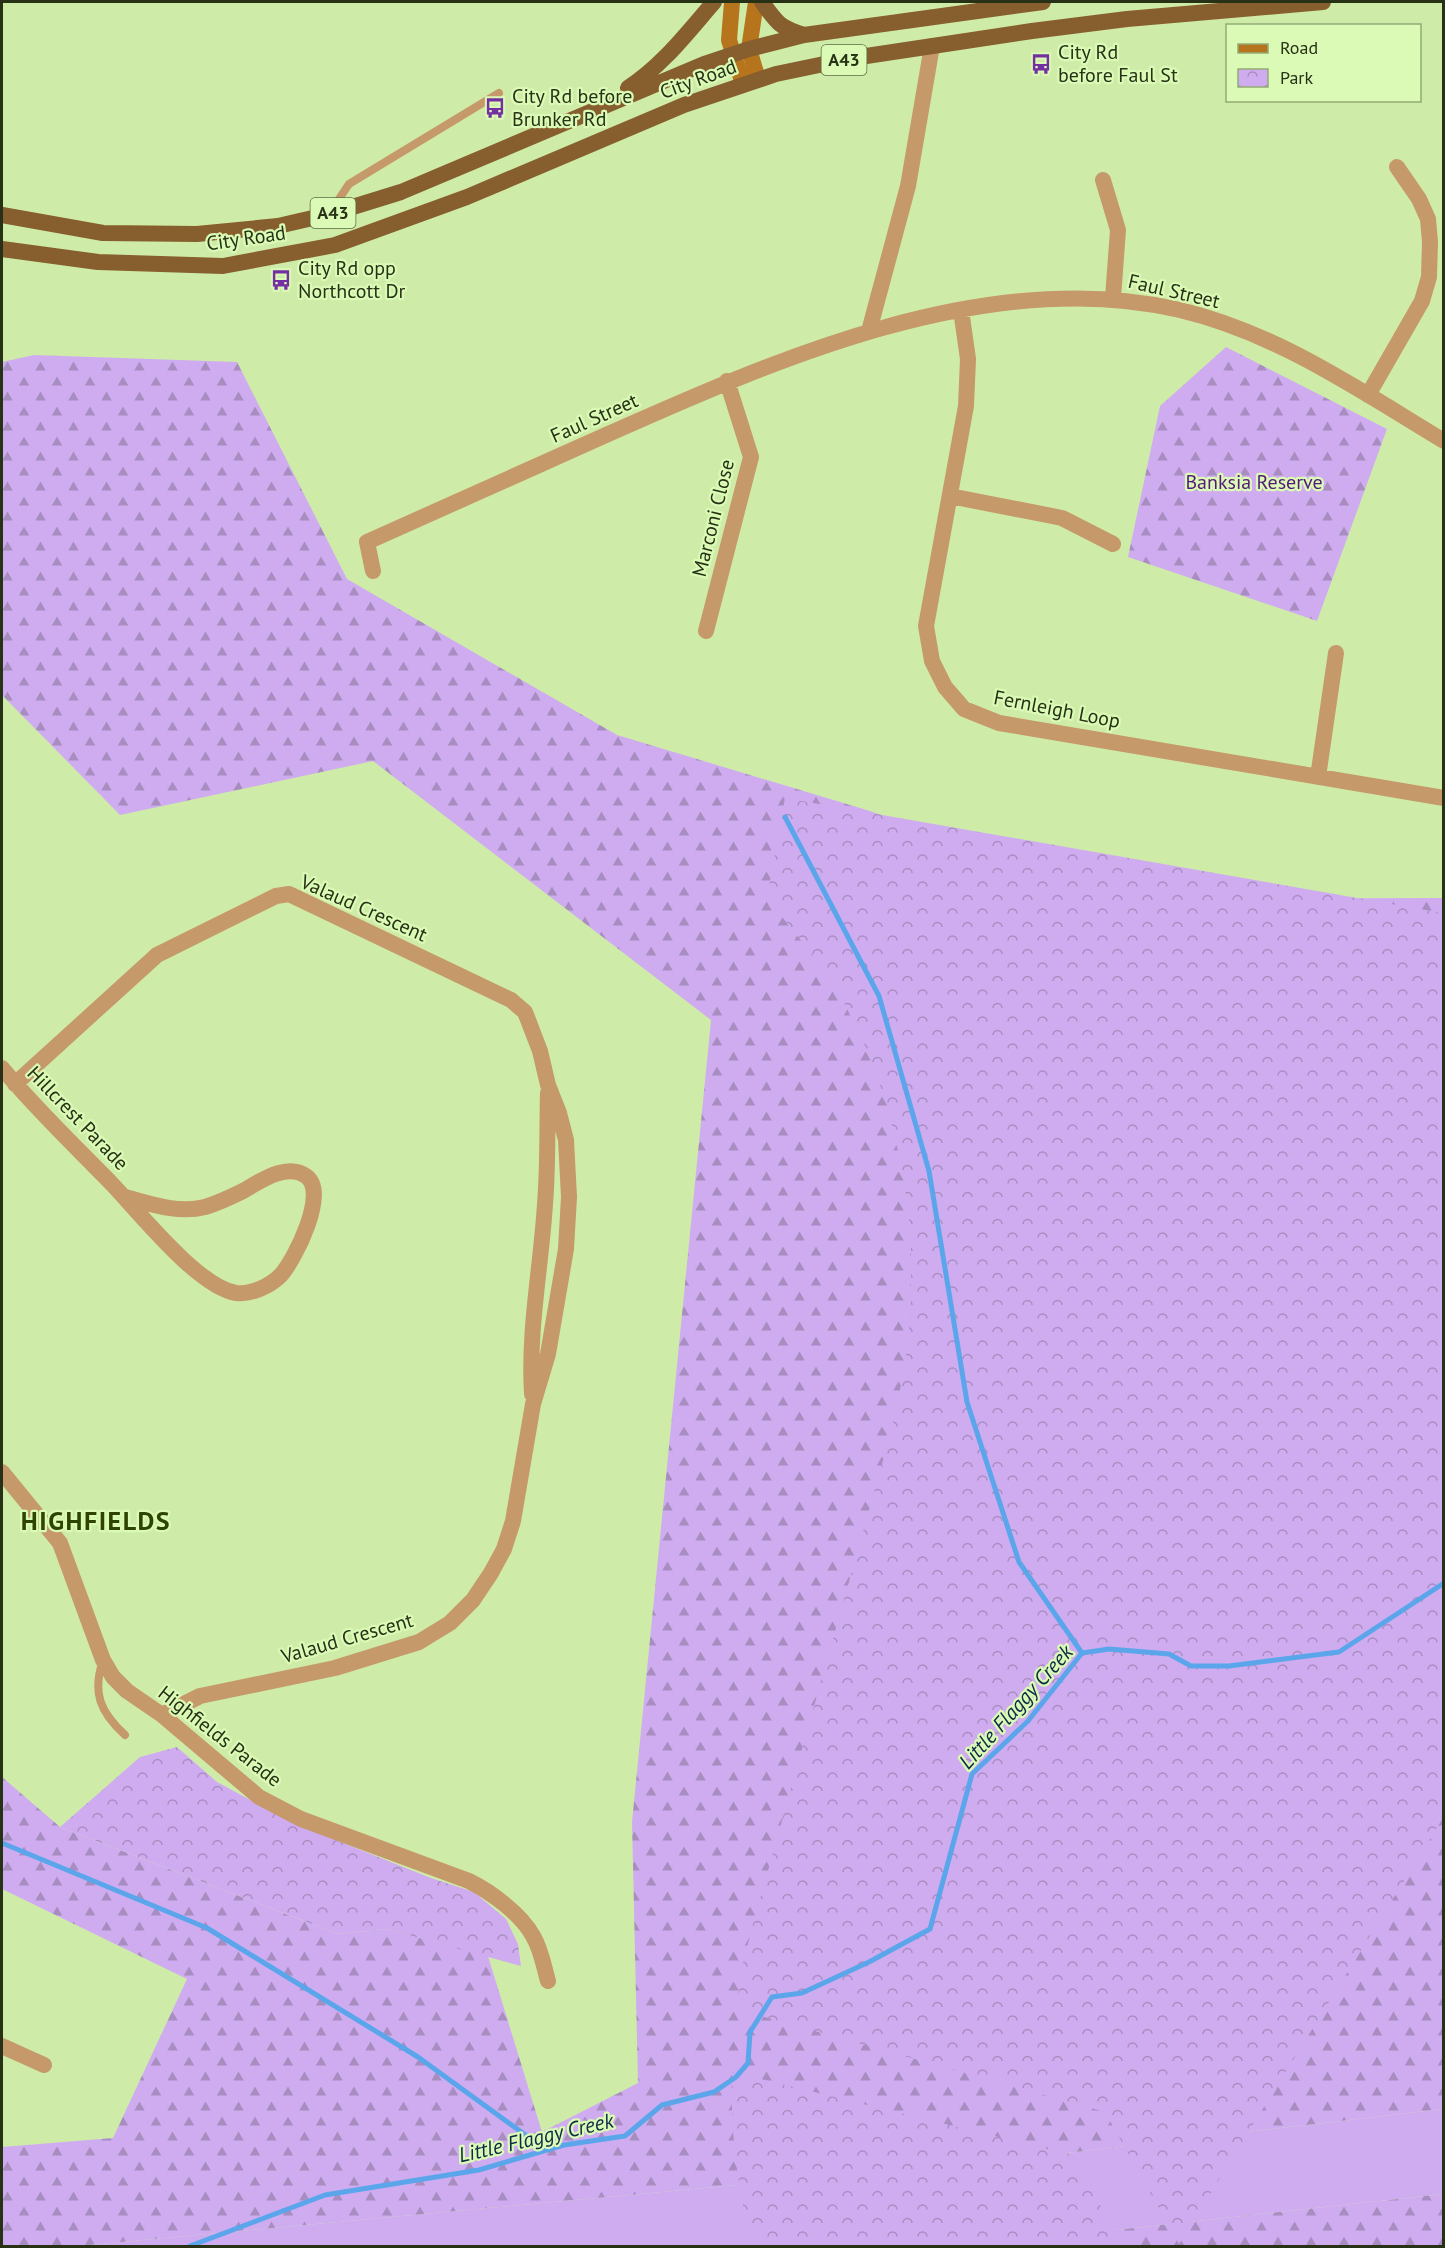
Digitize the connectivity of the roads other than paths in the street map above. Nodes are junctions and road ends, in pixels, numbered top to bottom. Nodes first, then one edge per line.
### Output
1 (714, 2) edge
2 (732, 2) edge
3 (756, 2) edge
4 (762, 2) edge
5 (1043, 2) edge
6 (1323, 2) edge
7 (804, 35) junction
8 (932, 46) junction
9 (749, 49) junction
10 (733, 54) junction
11 (751, 82) junction
12 (499, 93) dead end
13 (595, 110) junction
14 (1397, 167) dead end
15 (1103, 180) dead end
16 (330, 214) junction
17 (2, 215) edge
18 (2, 249) edge
19 (1113, 298) junction
20 (961, 310) junction
21 (869, 331) junction
22 (727, 381) junction
23 (1368, 395) junction
24 (1443, 441) edge
25 (950, 496) junction
26 (1113, 544) dead end
27 (373, 571) dead end
28 (706, 631) dead end
29 (1336, 653) dead end
30 (1318, 777) junction
31 (1443, 798) edge
32 (2, 1068) edge
33 (15, 1084) junction
34 (548, 1085) junction
35 (125, 1197) junction
36 (533, 1404) junction
37 (2, 1472) edge
38 (103, 1660) junction
39 (162, 1715) junction
40 (125, 1735) dead end
41 (548, 1981) dead end
42 (2, 2046) edge
43 (44, 2065) dead end

1 - 13 highway
2 - 10 main road
3 - 9 main road
4 - 7 highway
5 - 7 highway, City Road / A43
6 - 8 highway, City Road / A43
7 - 9 highway, City Road / A43
8 - 11 highway, City Road / A43
8 - 21 street
9 - 10 highway, City Road / A43
9 - 11 main road
10 - 11 main road
10 - 13 highway, City Road / A43
11 - 18 highway, City Road / A43
12 - 16 lane
13 - 16 highway, City Road / A43
14 - 23 street
15 - 19 street
16 - 17 highway, City Road / A43
19 - 20 street, Faul Street
19 - 23 street, Faul Street
20 - 21 street, Faul Street
20 - 25 street, Fernleigh Loop
21 - 22 street, Faul Street
22 - 27 street, Faul Street
22 - 28 street, Marconi Close
23 - 24 street, Faul Street
25 - 26 street
25 - 30 street, Fernleigh Loop
29 - 30 street
30 - 31 street, Fernleigh Loop
32 - 33 street, Hillcrest Parade
33 - 34 street, Valaud Crescent
33 - 35 street, Hillcrest Parade
34 - 36 street, Valaud Crescent
34 - 36 street, Valaud Crescent
35 - 35 street, Hillcrest Parade
36 - 39 street, Valaud Crescent
37 - 38 street, Highfields Parade
38 - 39 street, Highfields Parade
38 - 40 lane
39 - 41 street, Highfields Parade
42 - 43 street

